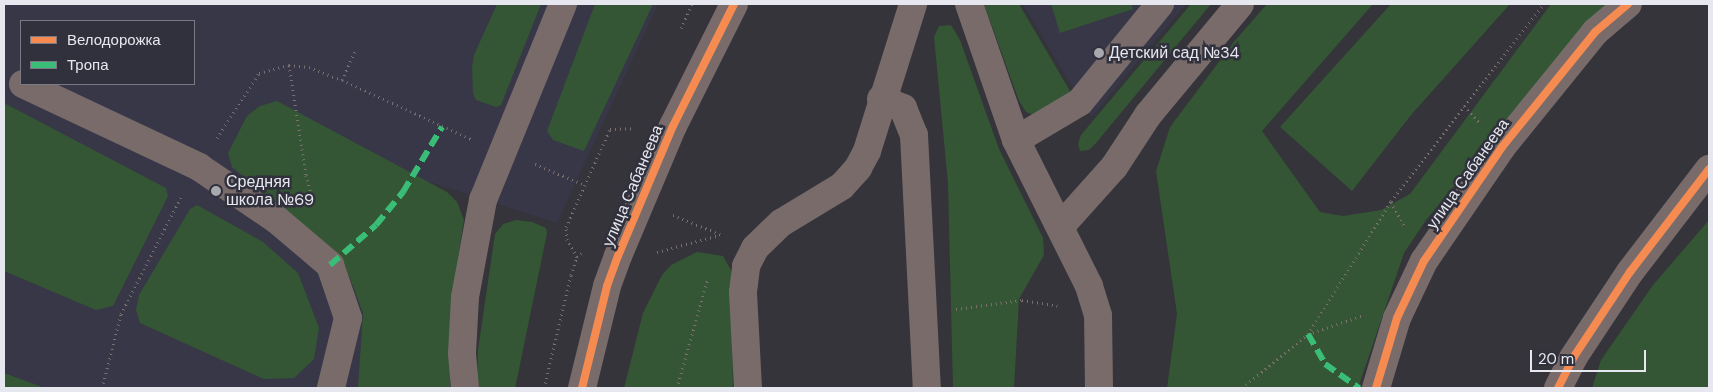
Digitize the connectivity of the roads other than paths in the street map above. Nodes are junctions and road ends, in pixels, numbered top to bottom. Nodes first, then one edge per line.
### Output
1 (563, 4) edge
2 (734, 4) edge
3 (913, 4) edge
4 (969, 4) edge
5 (1160, 4) edge
6 (1240, 4) edge
7 (1628, 4) edge
8 (4, 75) edge
9 (20, 82) edge
10 (26, 85) edge
11 (881, 99) junction
12 (1016, 140) junction
13 (1709, 169) edge
14 (1061, 226) junction
15 (330, 388) edge
16 (465, 388) edge
17 (582, 388) edge
18 (748, 388) edge
19 (927, 388) edge
20 (1099, 388) edge
21 (1376, 388) edge
22 (1558, 388) edge

1 - 16 street
2 - 17 street, улица Сабанеева
3 - 11 street
4 - 12 street
5 - 12 street
6 - 14 street
7 - 21 street, улица Сабанеева
8 - 9 street
10 - 15 street
11 - 18 street
11 - 19 street
12 - 14 street
13 - 22 street
14 - 20 street

